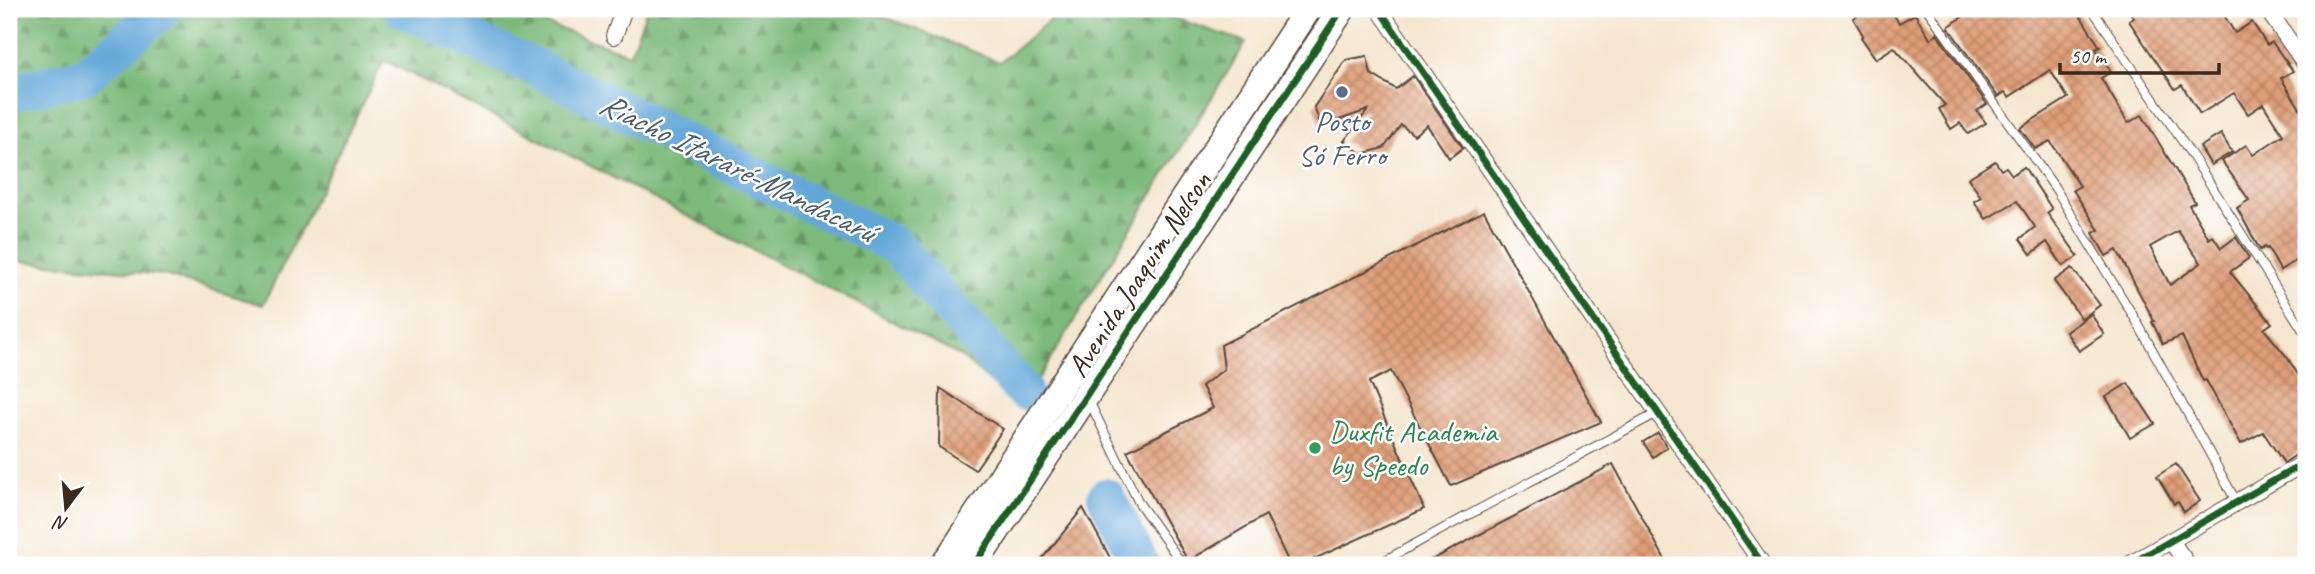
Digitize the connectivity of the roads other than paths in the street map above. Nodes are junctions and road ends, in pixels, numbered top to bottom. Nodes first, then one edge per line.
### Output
1 (624, 9) edge
2 (1308, 9) edge
3 (1342, 9) edge
4 (1379, 9) edge
5 (1927, 9) edge
6 (2092, 9) edge
7 (2267, 9) edge
8 (614, 36) dead end
9 (2306, 65) edge
10 (2306, 335) edge
11 (1086, 395) junction
12 (1659, 412) junction
13 (2306, 461) edge
14 (2236, 501) junction
15 (980, 508) junction
16 (1001, 524) junction
17 (2171, 541) junction
18 (944, 565) edge
19 (974, 565) edge
20 (1182, 565) edge
21 (1376, 565) edge
22 (1763, 565) edge
23 (2129, 565) edge
24 (2188, 565) edge

1 - 8 street
2 - 15 main road, Avenida Joaquim Nelson
3 - 11 main road, Avenida Joaquim Nelson
4 - 12 street
5 - 14 lane
6 - 10 lane
7 - 9 street
11 - 16 main road, Avenida Joaquim Nelson
11 - 20 lane
12 - 21 lane
12 - 22 street
13 - 14 street
14 - 17 street
15 - 16 main road
15 - 18 main road, Avenida Joaquim Nelson
16 - 19 main road, Avenida Joaquim Nelson
17 - 23 street
17 - 24 street

